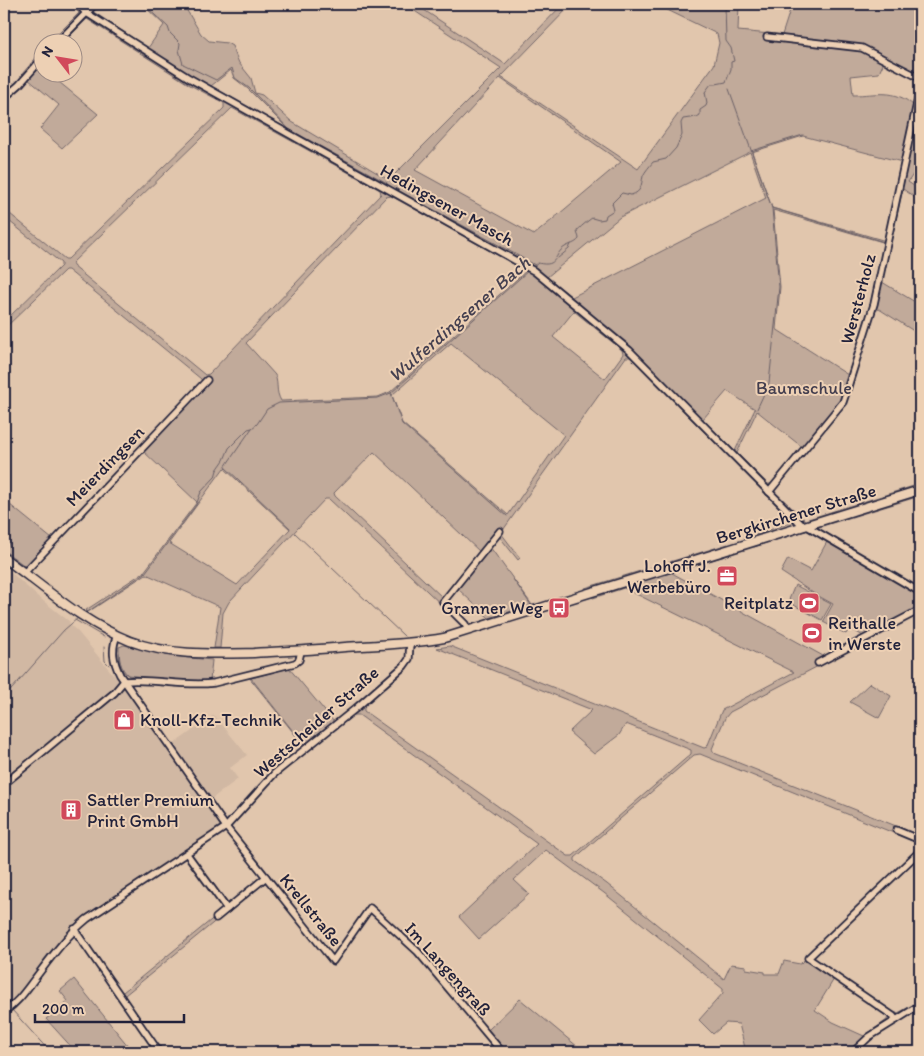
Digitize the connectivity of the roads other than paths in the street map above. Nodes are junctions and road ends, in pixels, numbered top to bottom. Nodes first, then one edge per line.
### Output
1 (78, 4) edge
2 (95, 4) edge
3 (85, 12) junction
4 (67, 32) edge
5 (767, 37) dead end
6 (32, 70) edge
7 (920, 78) edge
8 (920, 89) edge
9 (4, 98) edge
10 (207, 380) dead end
11 (920, 490) edge
12 (769, 492) junction
13 (805, 527) junction
14 (500, 531) dead end
15 (4, 558) edge
16 (24, 572) junction
17 (920, 592) edge
18 (920, 610) edge
19 (468, 630) junction
20 (117, 635) junction
21 (410, 642) junction
22 (301, 651) junction
23 (818, 663) dead end
24 (124, 681) junction
25 (4, 784) edge
26 (226, 827) junction
27 (896, 830) dead end
28 (920, 840) edge
29 (920, 850) edge
30 (187, 854) junction
31 (266, 877) junction
32 (370, 908) joint
33 (227, 909) junction
34 (216, 918) dead end
35 (74, 930) junction
36 (920, 1005) edge
37 (4, 1012) edge
38 (896, 1020) junction
39 (159, 1052) edge
40 (502, 1052) edge
41 (853, 1052) edge

1 - 3 street, Hedingsener Masch
2 - 3 street
3 - 4 street
3 - 12 street, Hedingsener Masch
5 - 7 street
6 - 9 street
8 - 12 street, Wersterholz
10 - 16 street, Meierdingsen
11 - 13 street, Bergkirchener Straße
12 - 13 street, Hedingsener Masch
13 - 17 street, Hedingsener Masch
13 - 19 street, Bergkirchener Straße
14 - 19 street
15 - 16 street, Bergkirchener Straße
16 - 20 street, Bergkirchener Straße
18 - 23 street
19 - 21 street, Bergkirchener Straße
20 - 22 street, Bergkirchener Straße
20 - 24 street, Krellstraße
21 - 22 street, Bergkirchener Straße
21 - 26 street, Westscheider Straße
22 - 24 street
24 - 25 street
24 - 26 street, Krellstraße
26 - 30 street, Westscheider Straße
26 - 31 street, Krellstraße
27 - 28 street
29 - 38 street
30 - 33 street
30 - 35 street, Westscheider Straße
31 - 32 street, Krellstraße
31 - 33 street, Krellstraße
32 - 40 street, Im Langengraß
33 - 34 street, Krellstraße
35 - 37 street, Westscheider Straße
35 - 39 street
36 - 38 street
38 - 41 street

